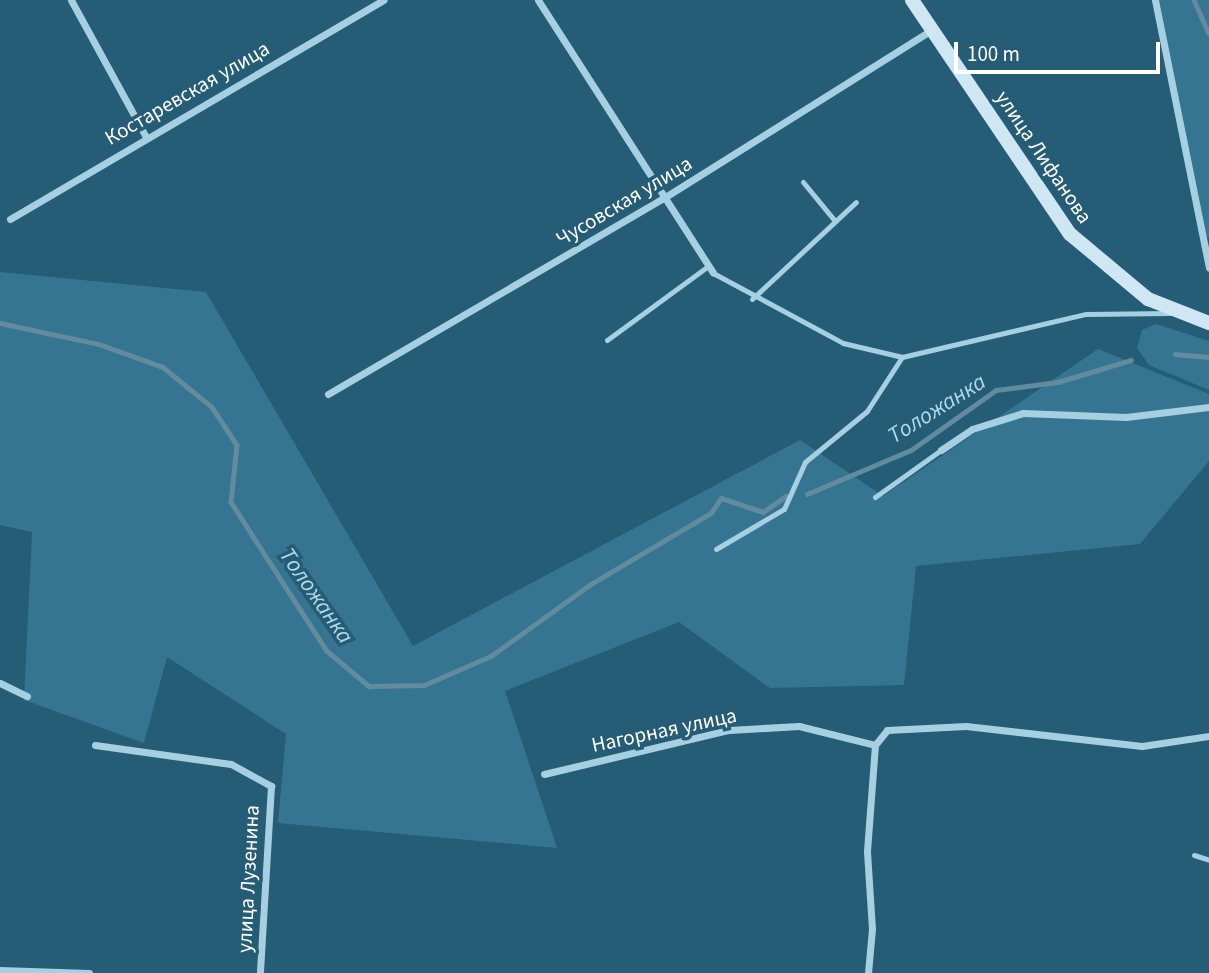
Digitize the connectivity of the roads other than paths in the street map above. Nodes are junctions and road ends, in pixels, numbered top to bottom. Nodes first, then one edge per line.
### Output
1 (383, 0) edge
2 (538, 0) edge
3 (912, 0) edge
4 (1155, 0) edge
5 (74, 1) edge
6 (934, 29) junction
7 (146, 137) junction
8 (803, 182) dead end
9 (662, 199) junction
10 (856, 202) dead end
11 (10, 219) dead end
12 (835, 221) junction
13 (708, 266) junction
14 (1209, 268) edge
15 (713, 273) joint
16 (752, 299) junction
17 (1173, 312) junction
18 (1209, 323) edge
19 (607, 340) dead end
20 (902, 358) junction
21 (328, 394) dead end
22 (1209, 407) edge
23 (941, 450) joint
24 (875, 497) dead end
25 (716, 549) dead end
26 (0, 683) edge
27 (27, 696) dead end
28 (1209, 736) edge
29 (95, 745) dead end
30 (875, 745) junction
31 (544, 774) dead end
32 (1194, 855) dead end
33 (1209, 860) edge
34 (0, 970) edge
35 (89, 973) edge
36 (260, 973) edge
37 (868, 973) edge

1 - 7 street, Костаревская улица
2 - 9 street
3 - 6 street, улица Лифанова
4 - 14 street
5 - 7 street
6 - 9 street, Чусовская улица
6 - 17 street, улица Лифанова
7 - 11 street, Костаревская улица
8 - 12 lane
9 - 13 street
9 - 21 street, Чусовская улица
10 - 12 lane
12 - 16 lane
13 - 15 street
13 - 19 lane
15 - 16 lane
16 - 20 lane
17 - 18 street, улица Лифанова
17 - 20 lane
20 - 25 lane
22 - 23 street
23 - 24 lane
26 - 27 street
28 - 30 street
29 - 36 street, улица Лузенина
30 - 31 street, Нагорная улица
30 - 37 street
32 - 33 lane
34 - 35 street

